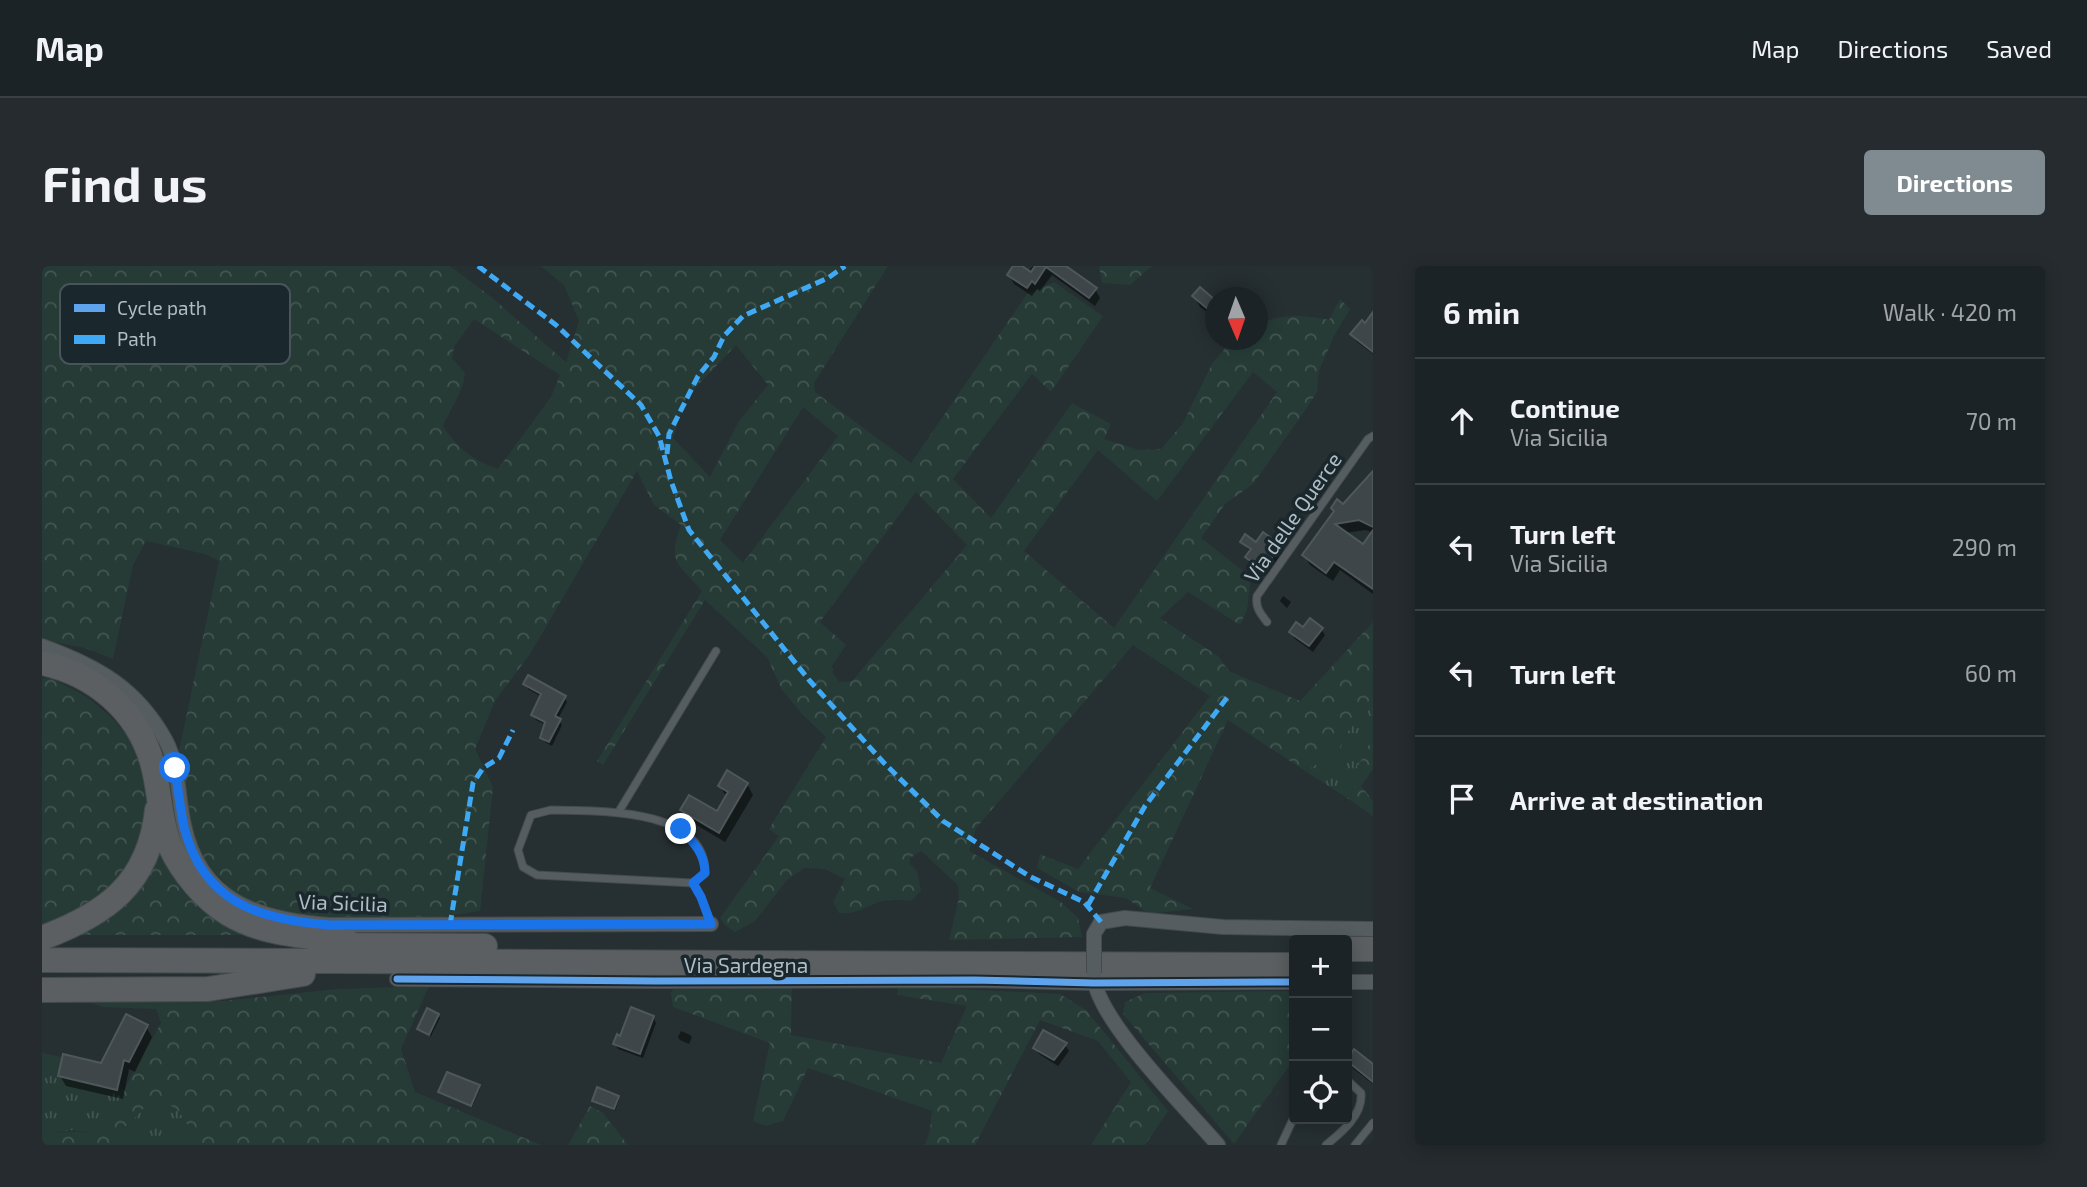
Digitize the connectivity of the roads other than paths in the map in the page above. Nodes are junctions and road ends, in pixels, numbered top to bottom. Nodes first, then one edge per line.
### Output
1 (1373, 436) edge
2 (1267, 622) dead end
3 (42, 646) edge
4 (716, 651) dead end
5 (42, 663) edge
6 (157, 788) junction
7 (618, 813) junction
8 (693, 883) junction
9 (711, 924) joint
10 (1373, 929) edge
11 (42, 938) edge
12 (42, 945) edge
13 (1289, 948) edge
14 (1352, 949) edge
15 (1373, 949) edge
16 (372, 954) junction
17 (42, 960) edge
18 (1289, 965) edge
19 (1352, 965) edge
20 (1373, 965) edge
21 (310, 973) junction
22 (42, 978) edge
23 (1094, 978) junction
24 (397, 979) dead end
25 (1289, 982) edge
26 (1352, 982) edge
27 (1373, 982) edge
28 (42, 990) edge
29 (1352, 1085) edge
30 (1352, 1120) edge
31 (1373, 1123) edge
32 (1291, 1124) edge
33 (1348, 1124) edge
34 (1218, 1145) edge
35 (1281, 1145) edge
36 (1326, 1145) edge
37 (1355, 1145) edge

1 - 2 lane, Via delle Querce
3 - 9 street, Via Sicilia
4 - 7 lane
5 - 6 highway
6 - 11 highway
6 - 16 highway
7 - 8 lane
7 - 8 lane
8 - 9 lane
10 - 23 street, bridge
12 - 16 highway
13 - 16 highway
14 - 15 highway
16 - 17 highway
16 - 18 highway
16 - 21 highway
19 - 20 highway
21 - 22 highway
21 - 28 highway
23 - 24 street, Via Sardegna
23 - 25 street, Via Sardegna
23 - 34 street
26 - 27 street
29 - 30 lane
31 - 37 lane
32 - 35 lane
33 - 36 lane

